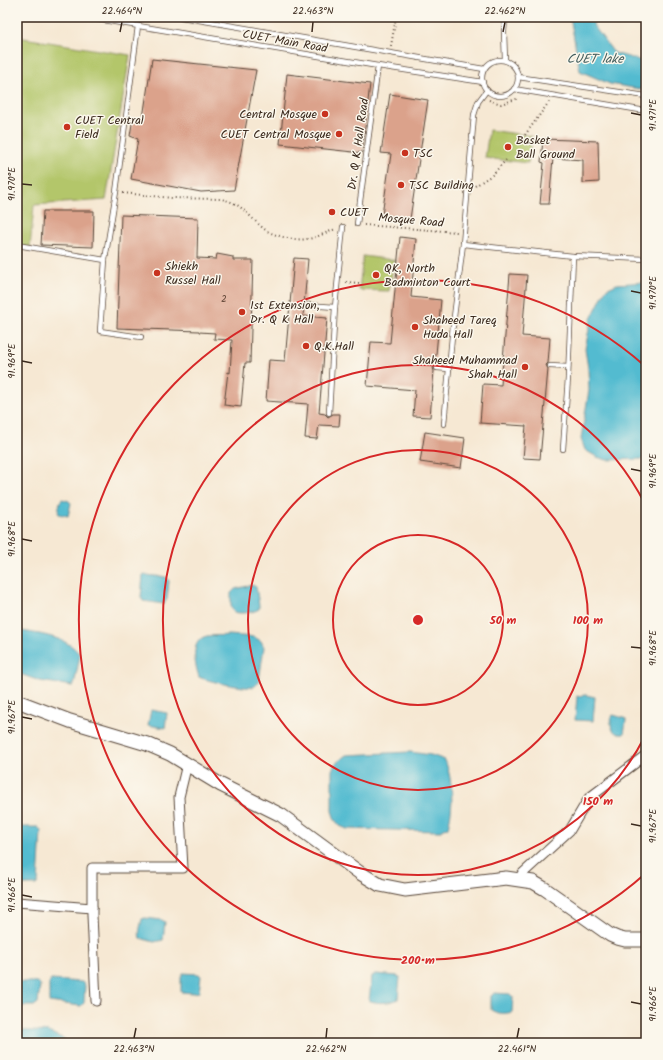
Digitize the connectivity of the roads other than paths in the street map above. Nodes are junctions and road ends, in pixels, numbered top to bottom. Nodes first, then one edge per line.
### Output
1 (85, 17) edge
2 (181, 17) edge
3 (506, 17) edge
4 (138, 26) junction
5 (505, 60) junction
6 (378, 66) junction
7 (484, 69) junction
8 (518, 77) junction
9 (483, 82) junction
10 (514, 89) junction
11 (487, 90) junction
12 (646, 96) edge
13 (646, 111) edge
14 (357, 224) road end
15 (343, 227) road end
16 (463, 244) junction
17 (17, 246) edge
18 (573, 256) junction
19 (646, 259) edge
20 (105, 260) junction
21 (307, 305) dead end
22 (335, 307) junction
23 (141, 337) dead end
24 (550, 366) dead end
25 (568, 367) junction
26 (437, 368) dead end
27 (449, 369) junction
28 (329, 413) dead end
29 (444, 424) dead end
30 (563, 449) dead end
31 (17, 701) edge
32 (646, 755) edge
33 (187, 764) junction
34 (520, 879) junction
35 (17, 902) edge
36 (92, 908) junction
37 (646, 940) edge
38 (96, 1001) dead end

1 - 4 lane, CUET Main Road
2 - 7 lane, CUET Main Road
3 - 5 lane
4 - 6 lane, CUET Main Road
4 - 20 lane
5 - 7 lane
5 - 8 lane
6 - 9 lane, CUET Main Road
6 - 14 lane, Dr. Q K Hall Road
7 - 9 lane
8 - 10 lane
8 - 12 lane
9 - 11 lane
10 - 11 lane
10 - 13 lane
11 - 16 lane
15 - 22 lane
16 - 18 lane
16 - 27 lane
17 - 20 lane
18 - 19 lane
18 - 25 lane
20 - 23 lane
21 - 22 lane
22 - 28 lane
24 - 25 lane
25 - 30 lane
26 - 27 lane
27 - 29 lane
31 - 33 main road
32 - 34 street
33 - 34 main road
33 - 36 street
34 - 37 main road
35 - 36 street
36 - 38 street

